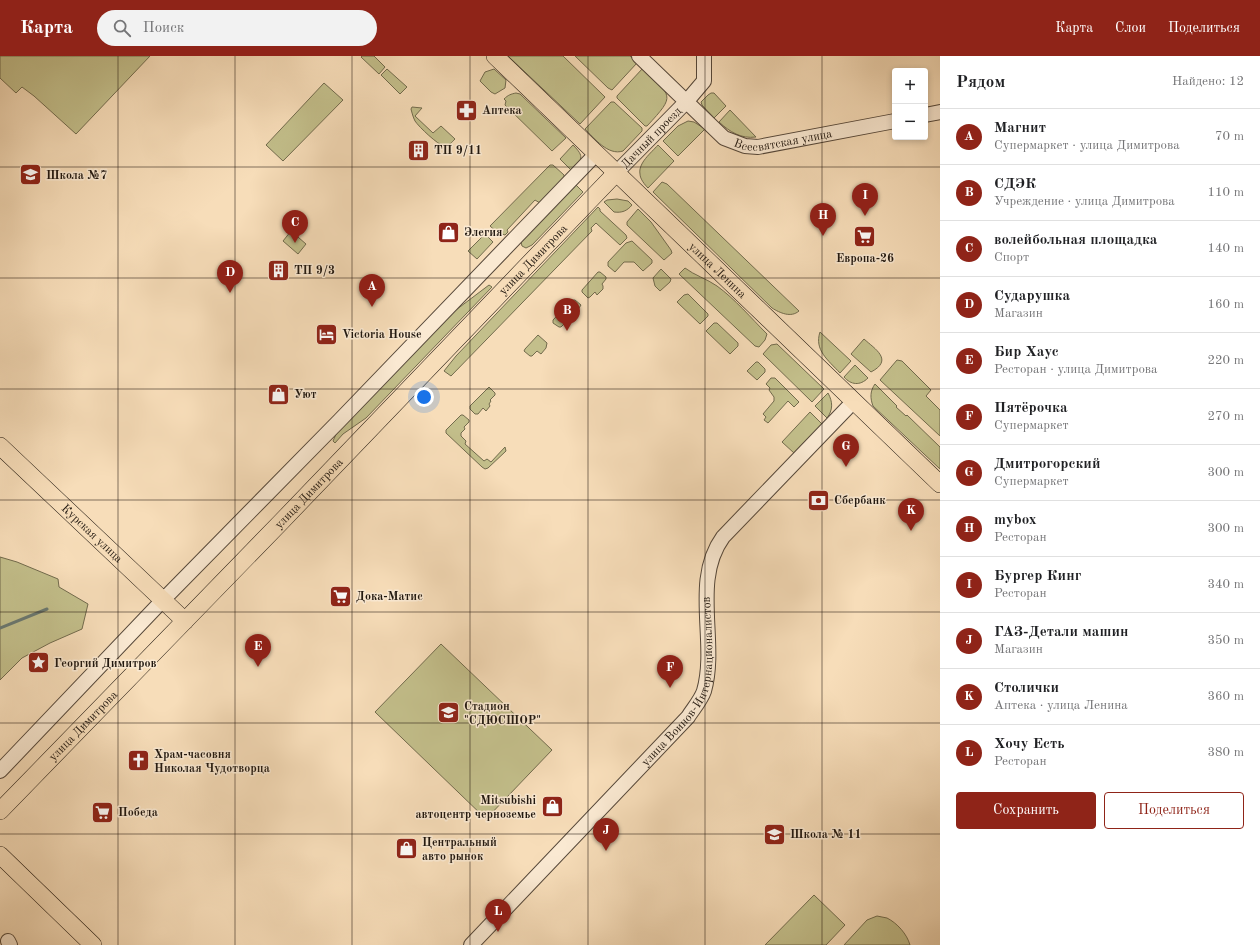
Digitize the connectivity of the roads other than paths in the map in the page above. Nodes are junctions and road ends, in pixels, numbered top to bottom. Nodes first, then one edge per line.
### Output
1 (494, 56) edge
2 (639, 56) edge
3 (704, 56) edge
4 (686, 101) junction
5 (940, 112) edge
6 (928, 114) edge
7 (892, 122) edge
8 (596, 154) junction
9 (616, 173) junction
10 (854, 402) junction
11 (0, 446) edge
12 (940, 484) edge
13 (163, 600) junction
14 (185, 622) junction
15 (0, 772) edge
16 (0, 812) edge
17 (0, 856) edge
18 (93, 945) edge
19 (471, 945) edge

1 - 8 main road, улица Ленина
2 - 4 street, Всесвятская улица
3 - 4 street
4 - 7 street, Всесвятская улица
4 - 9 street, Дачный проезд
5 - 6 street
8 - 9 main road, улица Ленина
8 - 13 street
9 - 10 main road, улица Ленина
9 - 14 main road, улица Димитрова
10 - 12 main road, улица Ленина
10 - 19 street, улица Воинов-Интернационалистов
11 - 13 main road, Курская улица
13 - 14 main road, Курская улица
13 - 15 street
14 - 16 main road, улица Димитрова
17 - 18 main road

